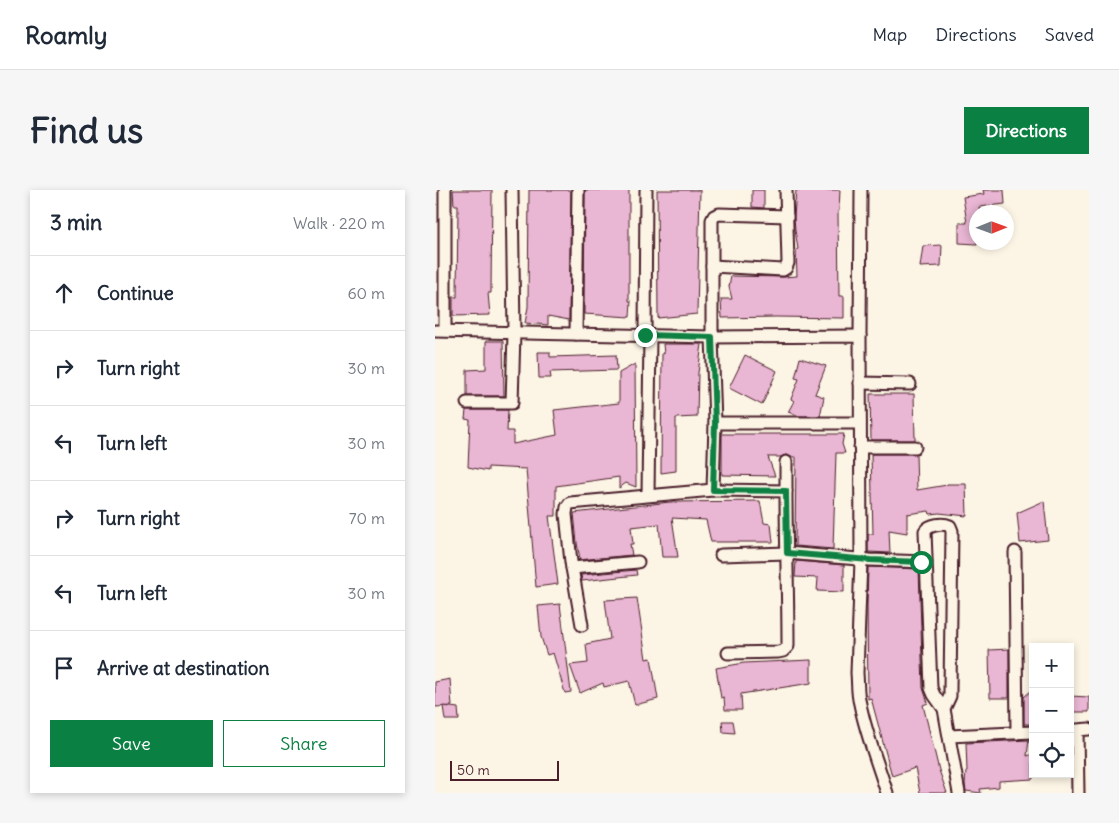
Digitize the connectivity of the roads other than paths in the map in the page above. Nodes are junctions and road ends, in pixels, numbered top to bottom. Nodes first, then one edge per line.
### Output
1 (445, 190) edge
2 (512, 190) edge
3 (578, 190) edge
4 (647, 190) edge
5 (786, 190) edge
6 (861, 190) edge
7 (787, 216) junction
8 (711, 266) junction
9 (440, 330) edge
10 (514, 333) junction
11 (576, 334) junction
12 (647, 335) junction
13 (860, 336) junction
14 (712, 337) junction
15 (860, 383) junction
16 (910, 384) dead end
17 (467, 403) dead end
18 (715, 423) junction
19 (861, 423) junction
20 (860, 447) junction
21 (915, 447) dead end
22 (786, 462) dead end
23 (713, 490) junction
24 (786, 491) junction
25 (648, 495) junction
26 (1015, 552) dead end
27 (787, 553) junction
28 (721, 555) dead end
29 (861, 560) junction
30 (638, 562) dead end
31 (926, 562) junction
32 (572, 568) junction
33 (582, 626) dead end
34 (728, 653) dead end
35 (944, 709) junction
36 (1079, 730) edge
37 (1029, 732) edge
38 (1017, 733) junction
39 (949, 736) junction
40 (887, 793) edge
41 (959, 793) edge
42 (1078, 793) edge

1 - 9 street
2 - 10 street
3 - 11 street
4 - 12 street
5 - 7 street
6 - 13 street
7 - 8 street
7 - 8 street
8 - 14 street
9 - 10 street
10 - 11 street
10 - 17 street
11 - 12 street
12 - 14 street
12 - 25 street
13 - 14 street
13 - 15 street
14 - 18 street
15 - 16 street
15 - 19 street
18 - 19 street
18 - 23 street
19 - 20 street
20 - 21 street
20 - 29 street
22 - 24 street
23 - 24 street
23 - 25 street
24 - 27 street
25 - 32 street
26 - 38 street
27 - 28 street
27 - 29 street
27 - 34 street
29 - 31 street
29 - 40 street
30 - 32 street
31 - 35 street
31 - 35 street
32 - 33 street
35 - 39 street
36 - 42 street
37 - 38 street
38 - 39 street
39 - 41 street

